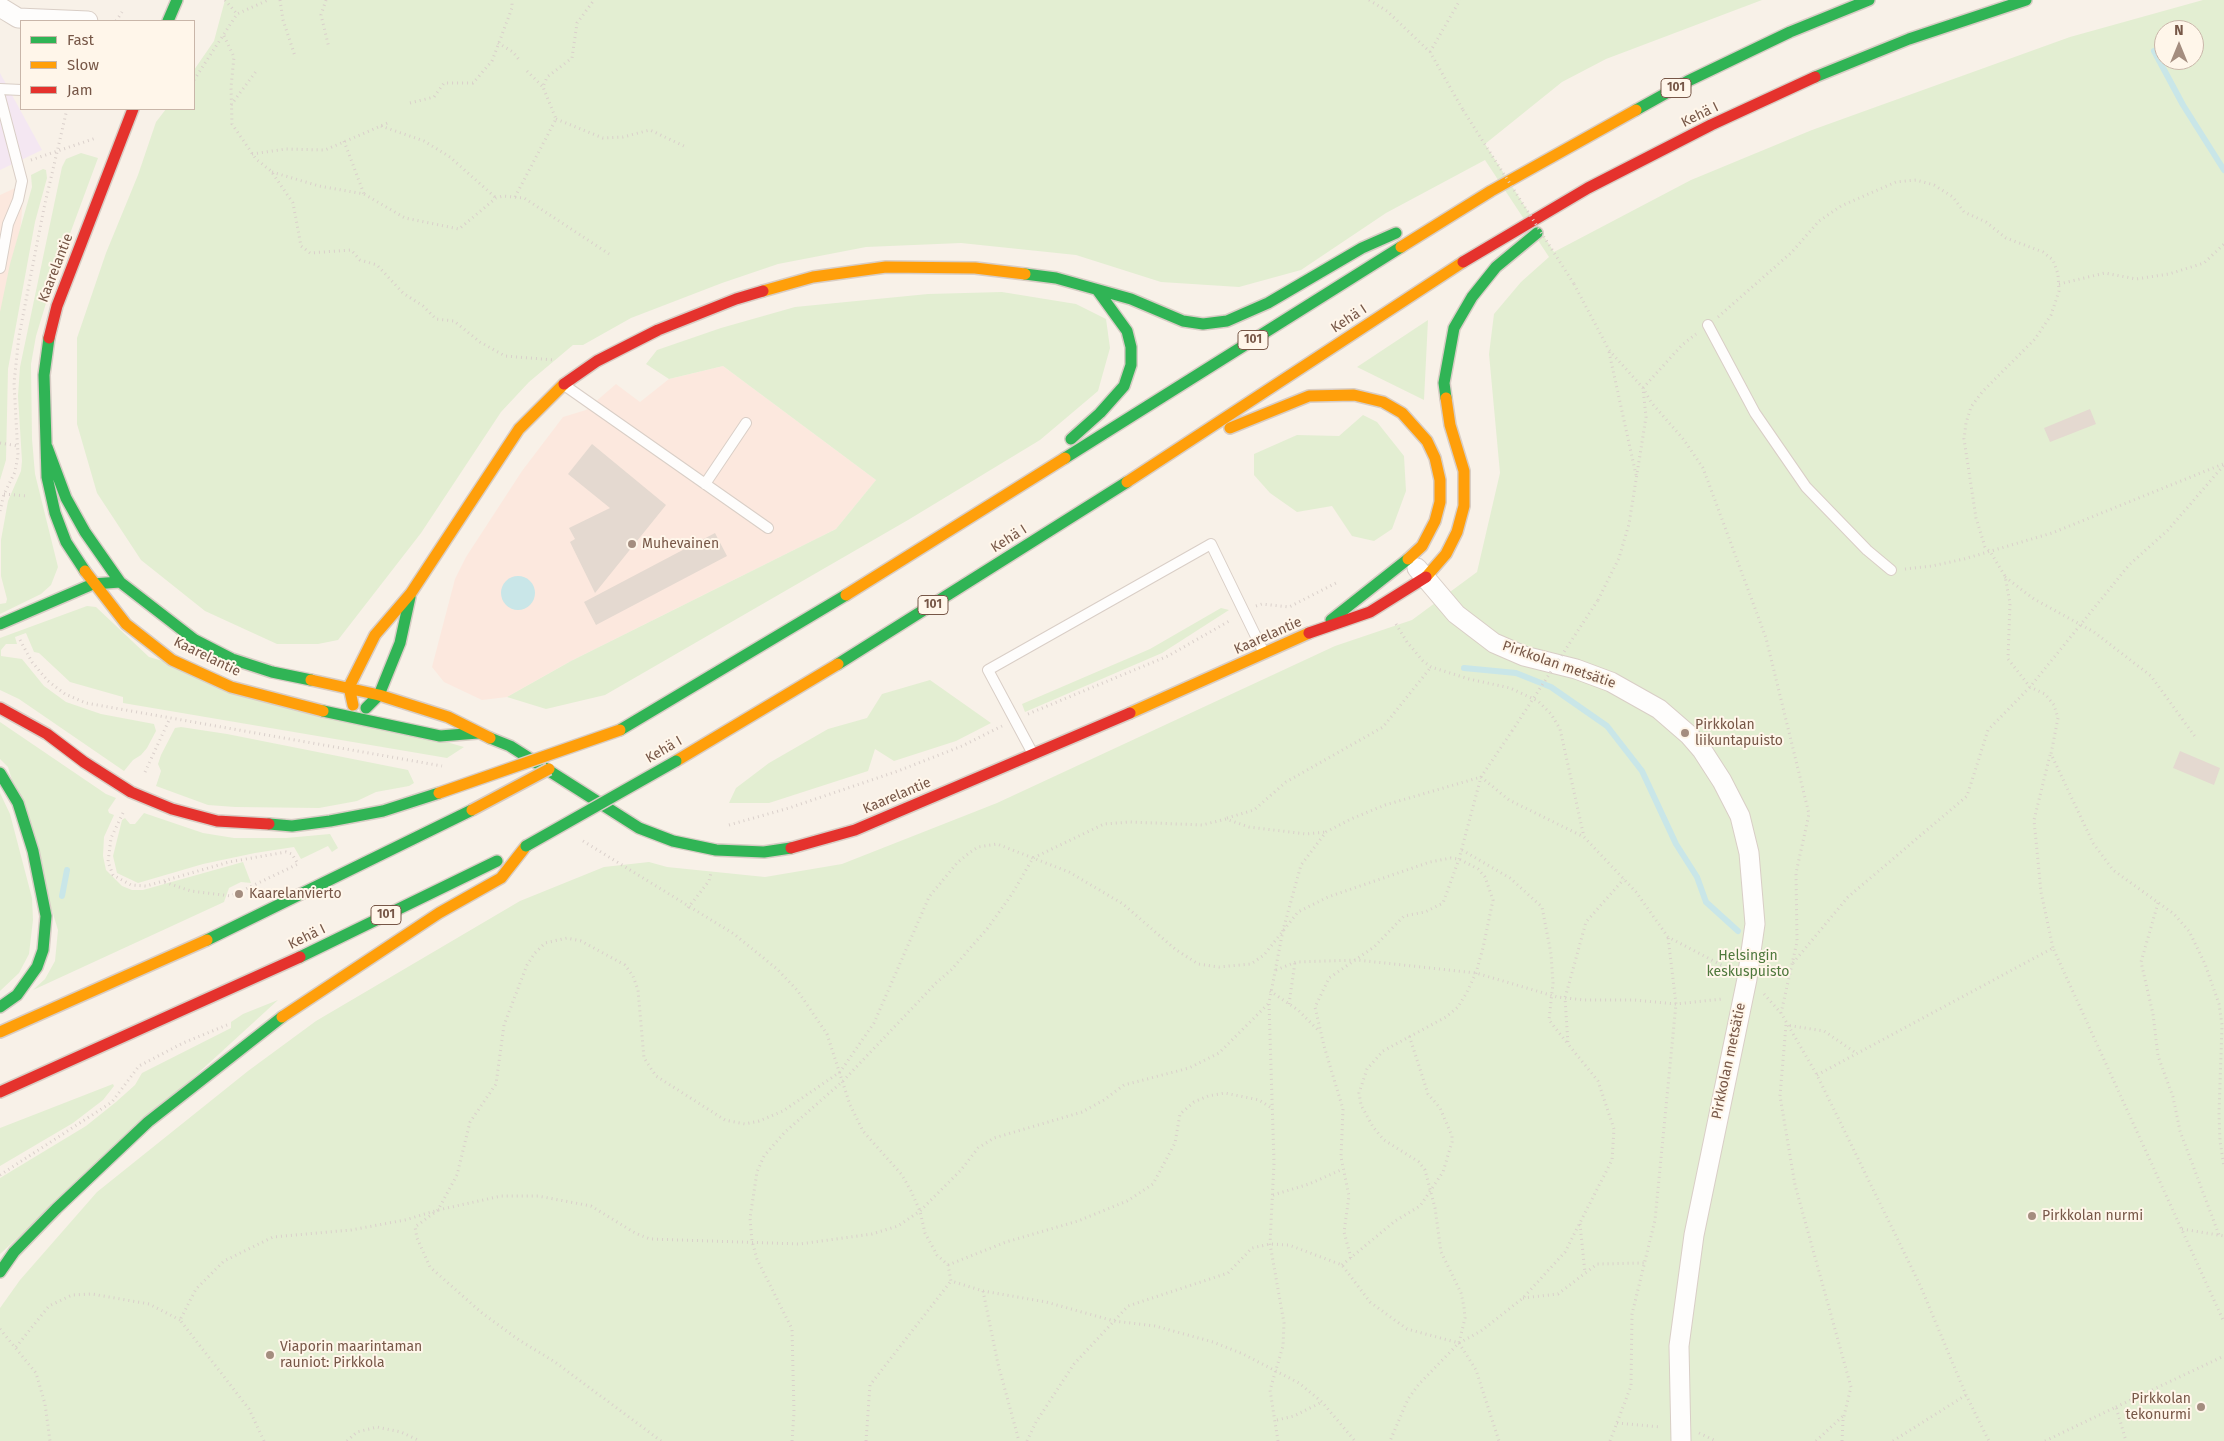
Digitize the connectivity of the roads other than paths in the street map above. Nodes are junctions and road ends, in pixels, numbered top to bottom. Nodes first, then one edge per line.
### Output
1 (177, 0) edge
2 (1869, 0) edge
3 (2026, 0) edge
4 (2, 13) edge
5 (48, 20) edge
6 (168, 20) edge
7 (0, 89) edge
8 (20, 90) edge
9 (0, 97) edge
10 (133, 110) edge
11 (1588, 188) junction
12 (1491, 191) junction
13 (0, 268) edge
14 (1098, 292) junction
15 (1708, 325) road end
16 (564, 384) junction
17 (746, 423) dead end
18 (1187, 445) junction
19 (47, 447) junction
20 (705, 484) junction
21 (1015, 490) junction
22 (768, 528) dead end
23 (1408, 559) junction
24 (1891, 570) road end
25 (1426, 577) junction
26 (120, 582) junction
27 (93, 584) junction
28 (411, 593) junction
29 (0, 624) edge
30 (1325, 626) junction
31 (1264, 654) junction
32 (349, 687) junction
33 (379, 695) junction
34 (0, 708) edge
35 (357, 719) junction
36 (620, 730) junction
37 (478, 733) junction
38 (1034, 755) junction
39 (0, 772) edge
40 (526, 846) junction
41 (0, 1007) edge
42 (0, 1032) edge
43 (0, 1092) edge
44 (0, 1272) edge
45 (1680, 1435) edge

1 - 6 main road
2 - 12 main road, 101
3 - 11 main road, Kehä I / 101
4 - 5 street
7 - 8 lane
9 - 13 lane
10 - 19 main road, Kaarelantie
11 - 18 main road, Kehä I / 101
11 - 25 main road, Kaarelantie
12 - 14 main road
12 - 21 main road, 101
14 - 16 main road
14 - 21 main road
15 - 24 lane
16 - 20 lane
16 - 28 main road
17 - 20 lane
18 - 23 main road, Kaarelantie
18 - 40 main road, Kehä I / 101, bridge
19 - 26 main road, Kaarelantie
19 - 27 main road, Kaarelantie
20 - 22 lane
21 - 36 main road, 101
23 - 25 street, Pirkkolan metsätie
23 - 30 main road, Kaarelantie
25 - 30 main road, Kaarelantie
25 - 45 street, Pirkkolan metsätie
26 - 27 main road
26 - 32 main road, Kaarelantie
27 - 29 main road
27 - 35 main road, Kaarelantie
28 - 32 main road
28 - 33 main road
30 - 31 main road, Kaarelantie
31 - 38 main road, Kaarelantie
31 - 38 lane
32 - 33 main road, Kaarelantie
32 - 35 main road
33 - 35 main road
33 - 37 main road, Kaarelantie
34 - 36 main road, bridge
35 - 37 main road, Kaarelantie
36 - 42 main road, 101, bridge
37 - 38 main road, Kaarelantie
39 - 41 main road
40 - 43 main road, Kehä I / 101
40 - 44 main road

